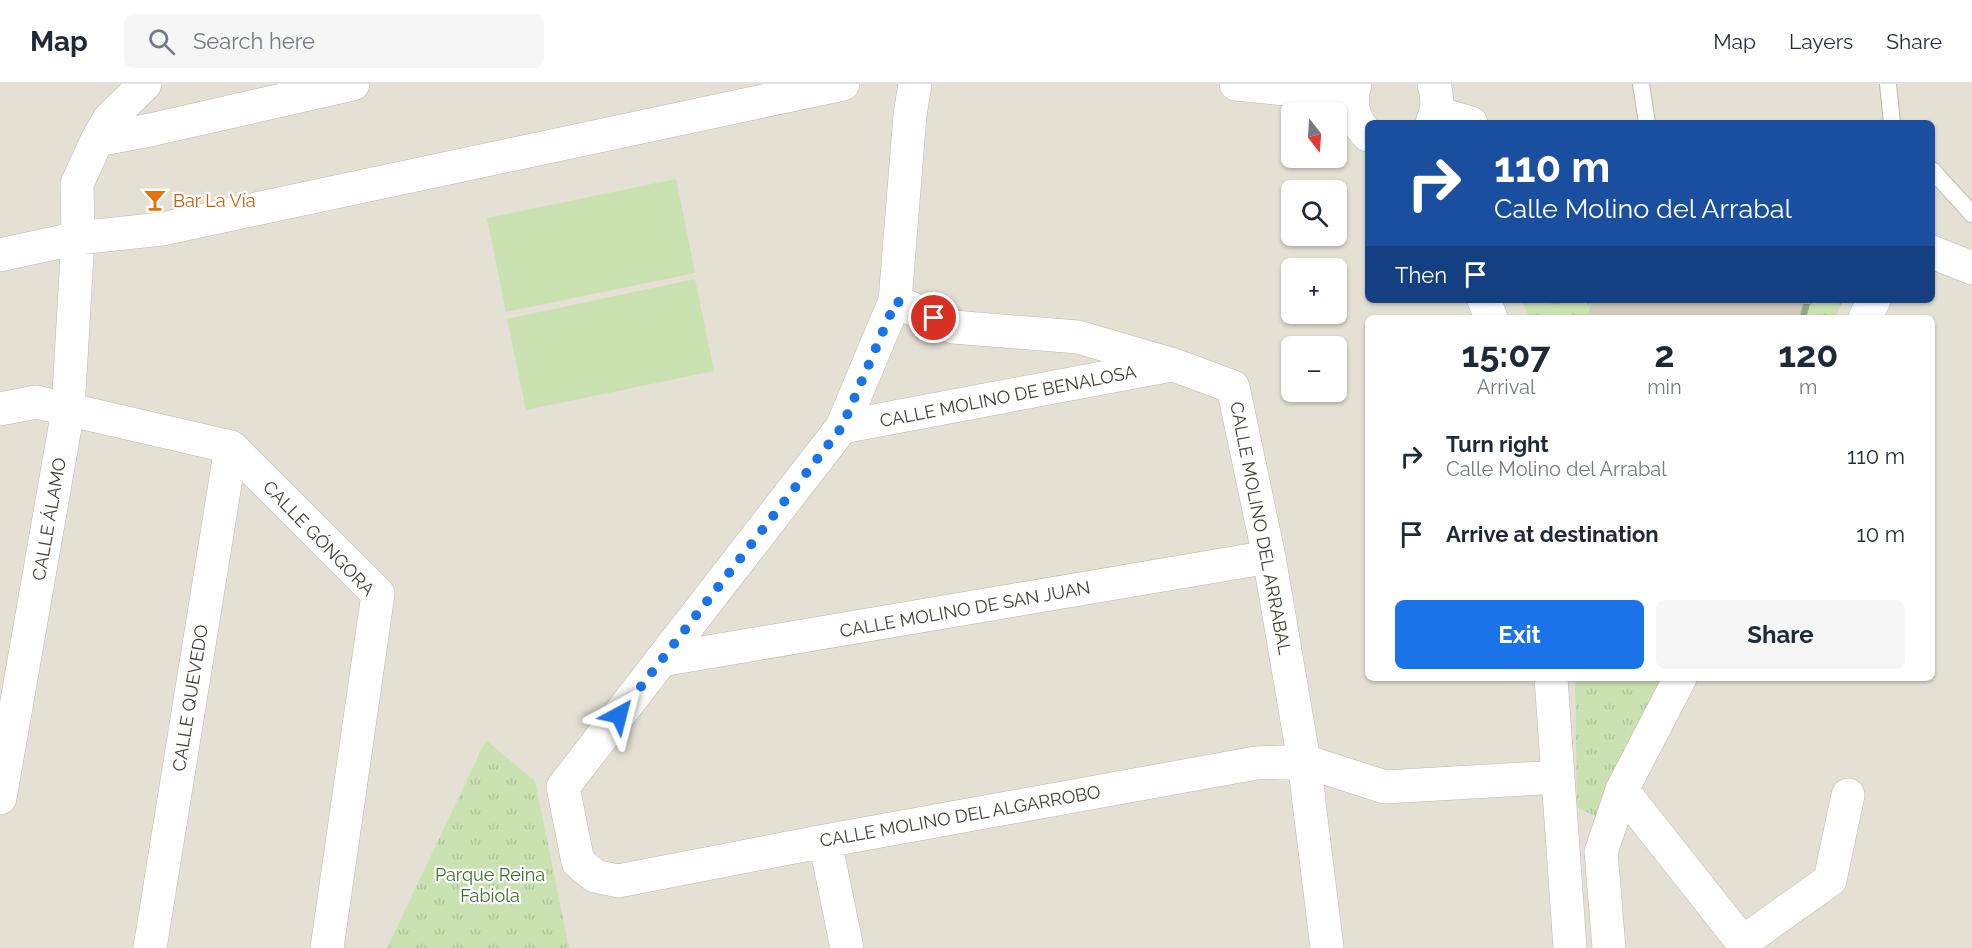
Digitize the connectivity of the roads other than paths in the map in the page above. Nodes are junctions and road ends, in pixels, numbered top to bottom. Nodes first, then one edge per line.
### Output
1 (113, 84) edge
2 (145, 84) edge
3 (353, 84) edge
4 (843, 84) edge
5 (915, 84) edge
6 (1236, 84) edge
7 (1641, 84) edge
8 (1888, 84) edge
9 (1354, 90) edge
10 (1434, 107) edge
11 (1464, 120) edge
12 (1647, 120) edge
13 (1892, 120) edge
14 (103, 129) junction
15 (1365, 132) edge
16 (1935, 173) edge
17 (1972, 214) edge
18 (78, 238) junction
19 (1935, 253) edge
20 (0, 255) edge
21 (1972, 268) edge
22 (896, 301) junction
23 (1174, 364) junction
24 (0, 409) edge
25 (68, 410) junction
26 (842, 427) junction
27 (231, 447) junction
28 (1269, 557) junction
29 (662, 660) junction
30 (1551, 681) edge
31 (1678, 681) edge
32 (1304, 761) junction
33 (1558, 777) junction
34 (1622, 790) junction
35 (1848, 795) dead end
36 (0, 798) edge
37 (1660, 838) junction
38 (825, 841) junction
39 (1563, 851) junction
40 (1601, 852) junction
41 (1745, 945) edge
42 (150, 948) edge
43 (327, 948) edge
44 (847, 948) edge
45 (1327, 948) edge
46 (1570, 948) edge
47 (1609, 948) edge

1 - 14 street
2 - 14 street
3 - 14 street
4 - 18 street
5 - 22 street
6 - 9 street
7 - 12 lane
8 - 13 lane
9 - 15 street
10 - 11 street
14 - 18 street, CALLE ÁLAMO
16 - 17 lane
18 - 20 street
18 - 25 street, CALLE ÁLAMO
19 - 21 street
22 - 23 street, CALLE MOLINO DEL ARRABAL
22 - 26 street
23 - 26 street, CALLE MOLINO DE BENALOSA
23 - 28 street, CALLE MOLINO DEL ARRABAL
24 - 25 street
25 - 27 street
25 - 36 street, CALLE ÁLAMO
26 - 29 street
27 - 42 street, CALLE QUEVEDO
27 - 43 street, CALLE GÓNGORA
28 - 29 street, CALLE MOLINO DE SAN JUAN
28 - 32 street, CALLE MOLINO DEL ARRABAL
29 - 38 street, CALLE MOLINO DEL ALGARROBO
30 - 33 street
31 - 34 street
32 - 33 street
32 - 38 street, CALLE MOLINO DEL ALGARROBO
32 - 45 street, CALLE MOLINO DEL ARRABAL
33 - 39 street
34 - 37 street
34 - 40 street
35 - 41 street
37 - 40 street
37 - 41 street
38 - 44 street
39 - 40 street
39 - 46 street
40 - 47 street

